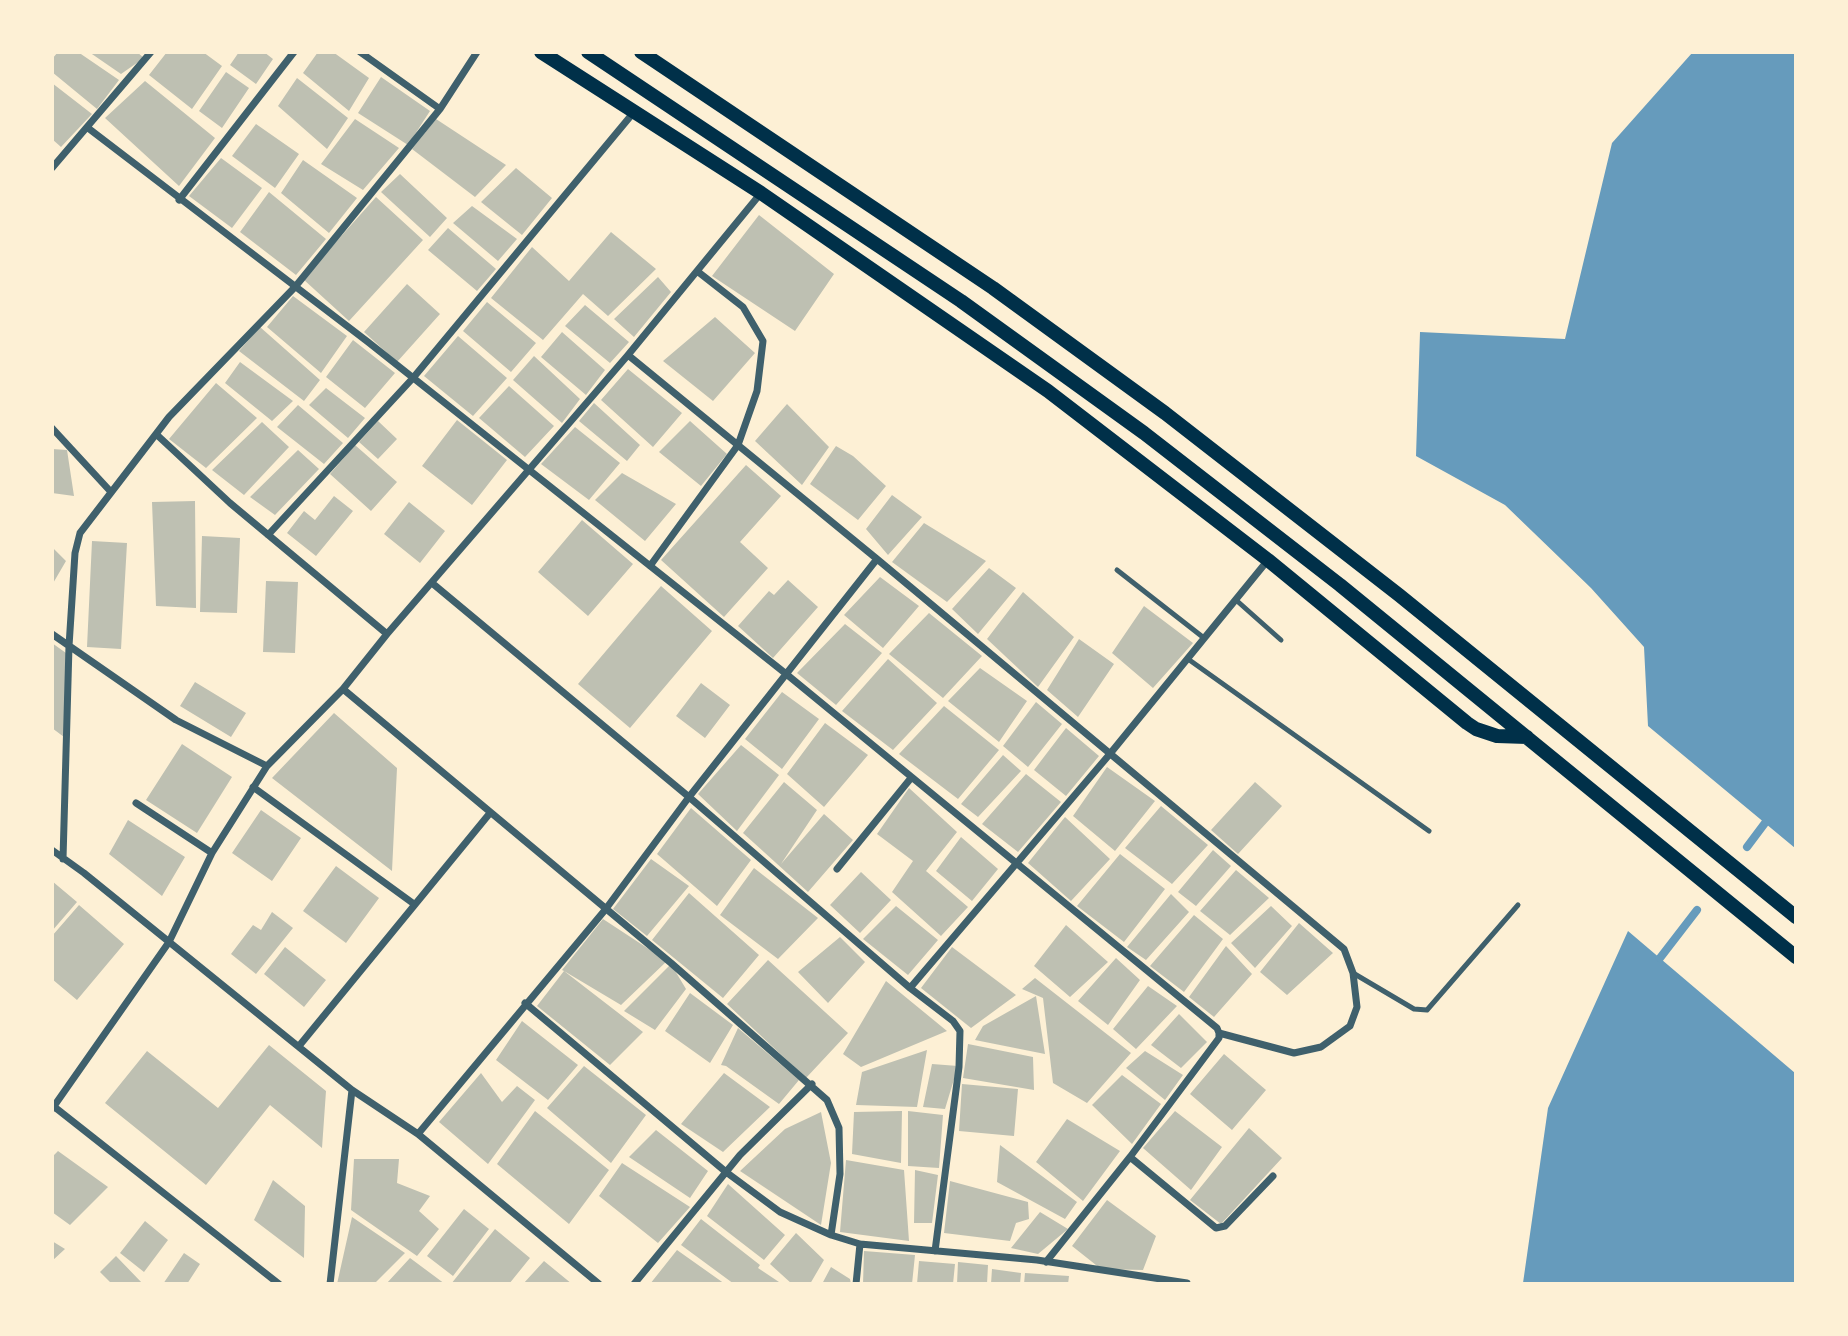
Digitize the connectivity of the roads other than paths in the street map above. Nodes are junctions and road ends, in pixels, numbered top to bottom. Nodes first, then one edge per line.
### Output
1 (151, 52) edge
2 (294, 52) edge
3 (360, 52) edge
4 (477, 52) edge
5 (541, 52) edge
6 (589, 52) edge
7 (641, 52) edge
8 (440, 109) junction
9 (634, 112) junction
10 (88, 128) junction
11 (52, 168) edge
12 (761, 194) junction
13 (179, 200) junction
14 (697, 271) junction
15 (295, 287) junction
16 (628, 355) junction
17 (413, 378) junction
18 (52, 428) edge
19 (156, 434) junction
20 (738, 445) junction
21 (530, 469) junction
22 (111, 492) junction
23 (268, 535) junction
24 (877, 559) junction
25 (1268, 560) junction
26 (650, 566) junction
27 (1117, 570) dead end
28 (432, 583) junction
29 (1236, 600) junction
30 (52, 634) edge
31 (387, 634) junction
32 (1204, 638) junction
33 (1281, 640) dead end
34 (69, 646) junction
35 (1188, 659) junction
36 (785, 673) junction
37 (343, 689) junction
38 (1527, 737) junction
39 (1110, 755) junction
40 (267, 766) junction
41 (911, 778) junction
42 (253, 787) junction
43 (689, 797) junction
44 (136, 803) dead end
45 (490, 813) junction
46 (1429, 831) dead end
47 (52, 850) edge
48 (212, 853) junction
49 (63, 859) junction
50 (1016, 865) junction
51 (837, 869) dead end
52 (414, 904) junction
53 (1518, 905) dead end
54 (605, 910) junction
55 (1796, 917) edge
56 (169, 942) junction
57 (1796, 957) edge
58 (1353, 973) junction
59 (910, 988) junction
60 (525, 1003) junction
61 (1219, 1033) junction
62 (299, 1046) junction
63 (812, 1084) junction
64 (352, 1090) junction
65 (53, 1107) edge
66 (418, 1134) junction
67 (1130, 1157) junction
68 (726, 1172) junction
69 (1273, 1177) dead end
70 (831, 1235) junction
71 (860, 1244) junction
72 (934, 1251) junction
73 (1046, 1262) junction
74 (279, 1283) edge
75 (330, 1283) edge
76 (599, 1283) edge
77 (634, 1283) edge
78 (856, 1283) edge
79 (1186, 1283) edge

1 - 10 street
2 - 13 street
3 - 8 street
4 - 8 street
5 - 9 main road
6 - 38 main road
7 - 55 main road
8 - 15 street
9 - 12 main road
9 - 17 street
10 - 11 street
10 - 13 street
12 - 14 street
12 - 25 main road
13 - 15 street
14 - 16 street
14 - 20 street
15 - 17 street
15 - 19 street
16 - 20 street
16 - 21 street
17 - 21 street
17 - 23 street
18 - 22 street
19 - 22 street
19 - 23 street
20 - 24 street
20 - 26 street
21 - 26 street
21 - 28 street
22 - 34 street
23 - 31 street
24 - 36 street
24 - 39 street
25 - 29 street
25 - 38 main road
26 - 36 street
27 - 32 lane
28 - 31 street
28 - 43 street
29 - 32 street
29 - 33 lane
30 - 34 street
31 - 37 street
32 - 35 street
34 - 40 street
34 - 49 street
35 - 39 street
35 - 46 lane
36 - 41 street
36 - 43 street
37 - 40 street
37 - 45 street
38 - 57 main road
39 - 50 street
39 - 58 street
40 - 42 street
41 - 50 street
41 - 51 street
42 - 48 street
42 - 52 street
43 - 54 street
43 - 59 street
44 - 48 street
45 - 52 street
45 - 54 street
47 - 49 street
48 - 56 street
49 - 56 street
50 - 59 street
50 - 61 street
52 - 62 street
53 - 58 lane
54 - 60 street
54 - 63 street
56 - 62 street
56 - 65 street
58 - 61 street
59 - 72 street
60 - 66 street
60 - 68 street
61 - 67 street
62 - 64 street
63 - 68 street
63 - 70 street
64 - 66 street
64 - 75 street
65 - 74 street
66 - 76 street
67 - 69 street
67 - 73 street
68 - 70 street
68 - 77 street
70 - 71 street
71 - 72 street
71 - 78 street
72 - 73 street
73 - 79 street

